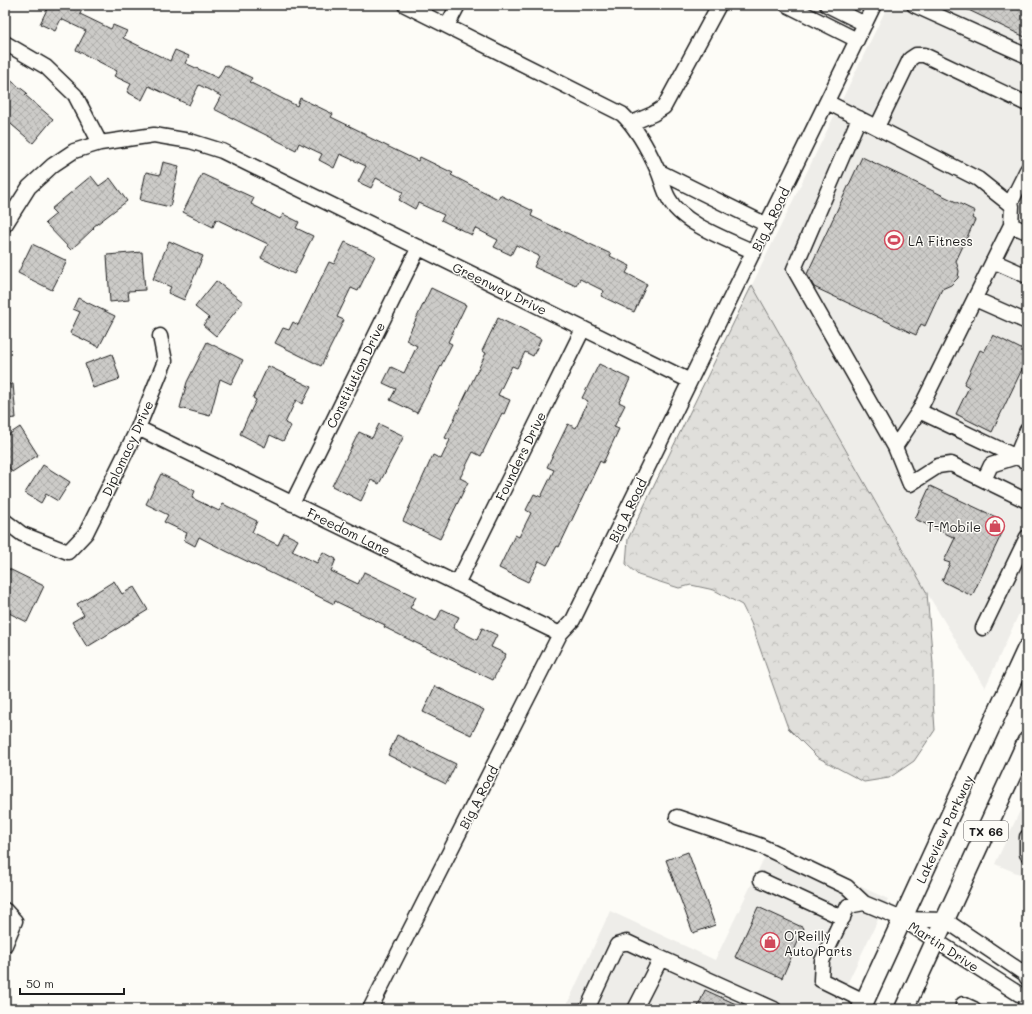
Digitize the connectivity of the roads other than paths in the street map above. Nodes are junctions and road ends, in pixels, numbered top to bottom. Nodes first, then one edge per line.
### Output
1 (405, 5) edge
2 (458, 5) edge
3 (719, 5) edge
4 (787, 5) edge
5 (827, 5) edge
6 (874, 5) edge
7 (914, 5) edge
8 (865, 24) junction
9 (447, 26) junction
10 (857, 40) junction
11 (5, 43) edge
12 (1027, 56) edge
13 (827, 102) junction
14 (1027, 104) edge
15 (859, 118) junction
16 (632, 123) junction
17 (877, 127) junction
18 (100, 143) junction
19 (1027, 170) edge
20 (658, 171) junction
21 (1010, 204) junction
22 (5, 225) edge
23 (767, 225) junction
24 (1011, 225) junction
25 (1027, 232) edge
26 (419, 247) junction
27 (754, 252) junction
28 (993, 261) junction
29 (1027, 276) edge
30 (975, 299) junction
31 (1027, 322) edge
32 (583, 329) junction
33 (160, 336) dead end
34 (690, 381) junction
35 (919, 411) junction
36 (138, 428) junction
37 (1027, 430) edge
38 (896, 447) junction
39 (1021, 460) edge
40 (984, 480) junction
41 (1027, 501) edge
42 (292, 504) junction
43 (5, 521) edge
44 (1027, 537) edge
45 (457, 584) junction
46 (983, 628) dead end
47 (560, 634) junction
48 (1027, 648) edge
49 (1027, 741) edge
50 (677, 817) dead end
51 (1027, 836) edge
52 (1027, 854) edge
53 (761, 880) dead end
54 (864, 903) junction
55 (5, 910) edge
56 (843, 918) junction
57 (902, 919) junction
58 (945, 920) junction
59 (936, 941) junction
60 (5, 945) edge
61 (661, 958) junction
62 (1027, 978) edge
63 (1027, 996) edge
64 (862, 1005) edge
65 (1027, 1005) edge
66 (370, 1009) edge
67 (587, 1009) edge
68 (635, 1009) edge
69 (774, 1009) edge
70 (904, 1009) edge
71 (1024, 1009) edge

1 - 9 street
2 - 9 street
3 - 16 street
4 - 10 street
5 - 8 street
6 - 8 street, Big A Road
7 - 12 street
8 - 10 street, Big A Road
9 - 16 street
10 - 13 street, Big A Road
11 - 18 street
13 - 15 street
13 - 23 street, Big A Road
14 - 17 street
15 - 17 street
15 - 38 street
16 - 20 street
17 - 21 street
18 - 22 street, Greenway Drive
18 - 26 street, Greenway Drive
19 - 21 street
20 - 23 street
20 - 27 street
21 - 24 street
23 - 27 street, Big A Road
24 - 25 street
24 - 28 street
26 - 32 street, Greenway Drive
26 - 42 street, Constitution Drive
27 - 34 street, Big A Road
28 - 29 street
28 - 30 street
30 - 31 street
30 - 35 street
32 - 34 street, Greenway Drive
32 - 45 street, Founders Drive
33 - 36 street, Diplomacy Drive
34 - 47 street, Big A Road
35 - 38 street
35 - 39 street
36 - 42 street, Freedom Lane
36 - 43 street, Diplomacy Drive
37 - 39 street
38 - 40 street
39 - 40 street
40 - 41 street
42 - 45 street, Freedom Lane
44 - 46 street
45 - 47 street, Freedom Lane
47 - 66 street, Big A Road
48 - 57 main road, Lakeview Parkway / TX 66
49 - 58 main road, TX 66
50 - 54 street
51 - 52 street
53 - 56 street
54 - 56 street
54 - 57 street
55 - 60 street
56 - 64 street
57 - 58 street, Martin Drive
57 - 59 street, Martin Drive
57 - 64 main road, Lakeview Parkway / TX 66
58 - 59 main road, TX 66
58 - 62 street, Martin Drive
59 - 63 street, Martin Drive
59 - 70 main road, TX 66
61 - 67 street
61 - 68 street
61 - 69 street
65 - 71 street

